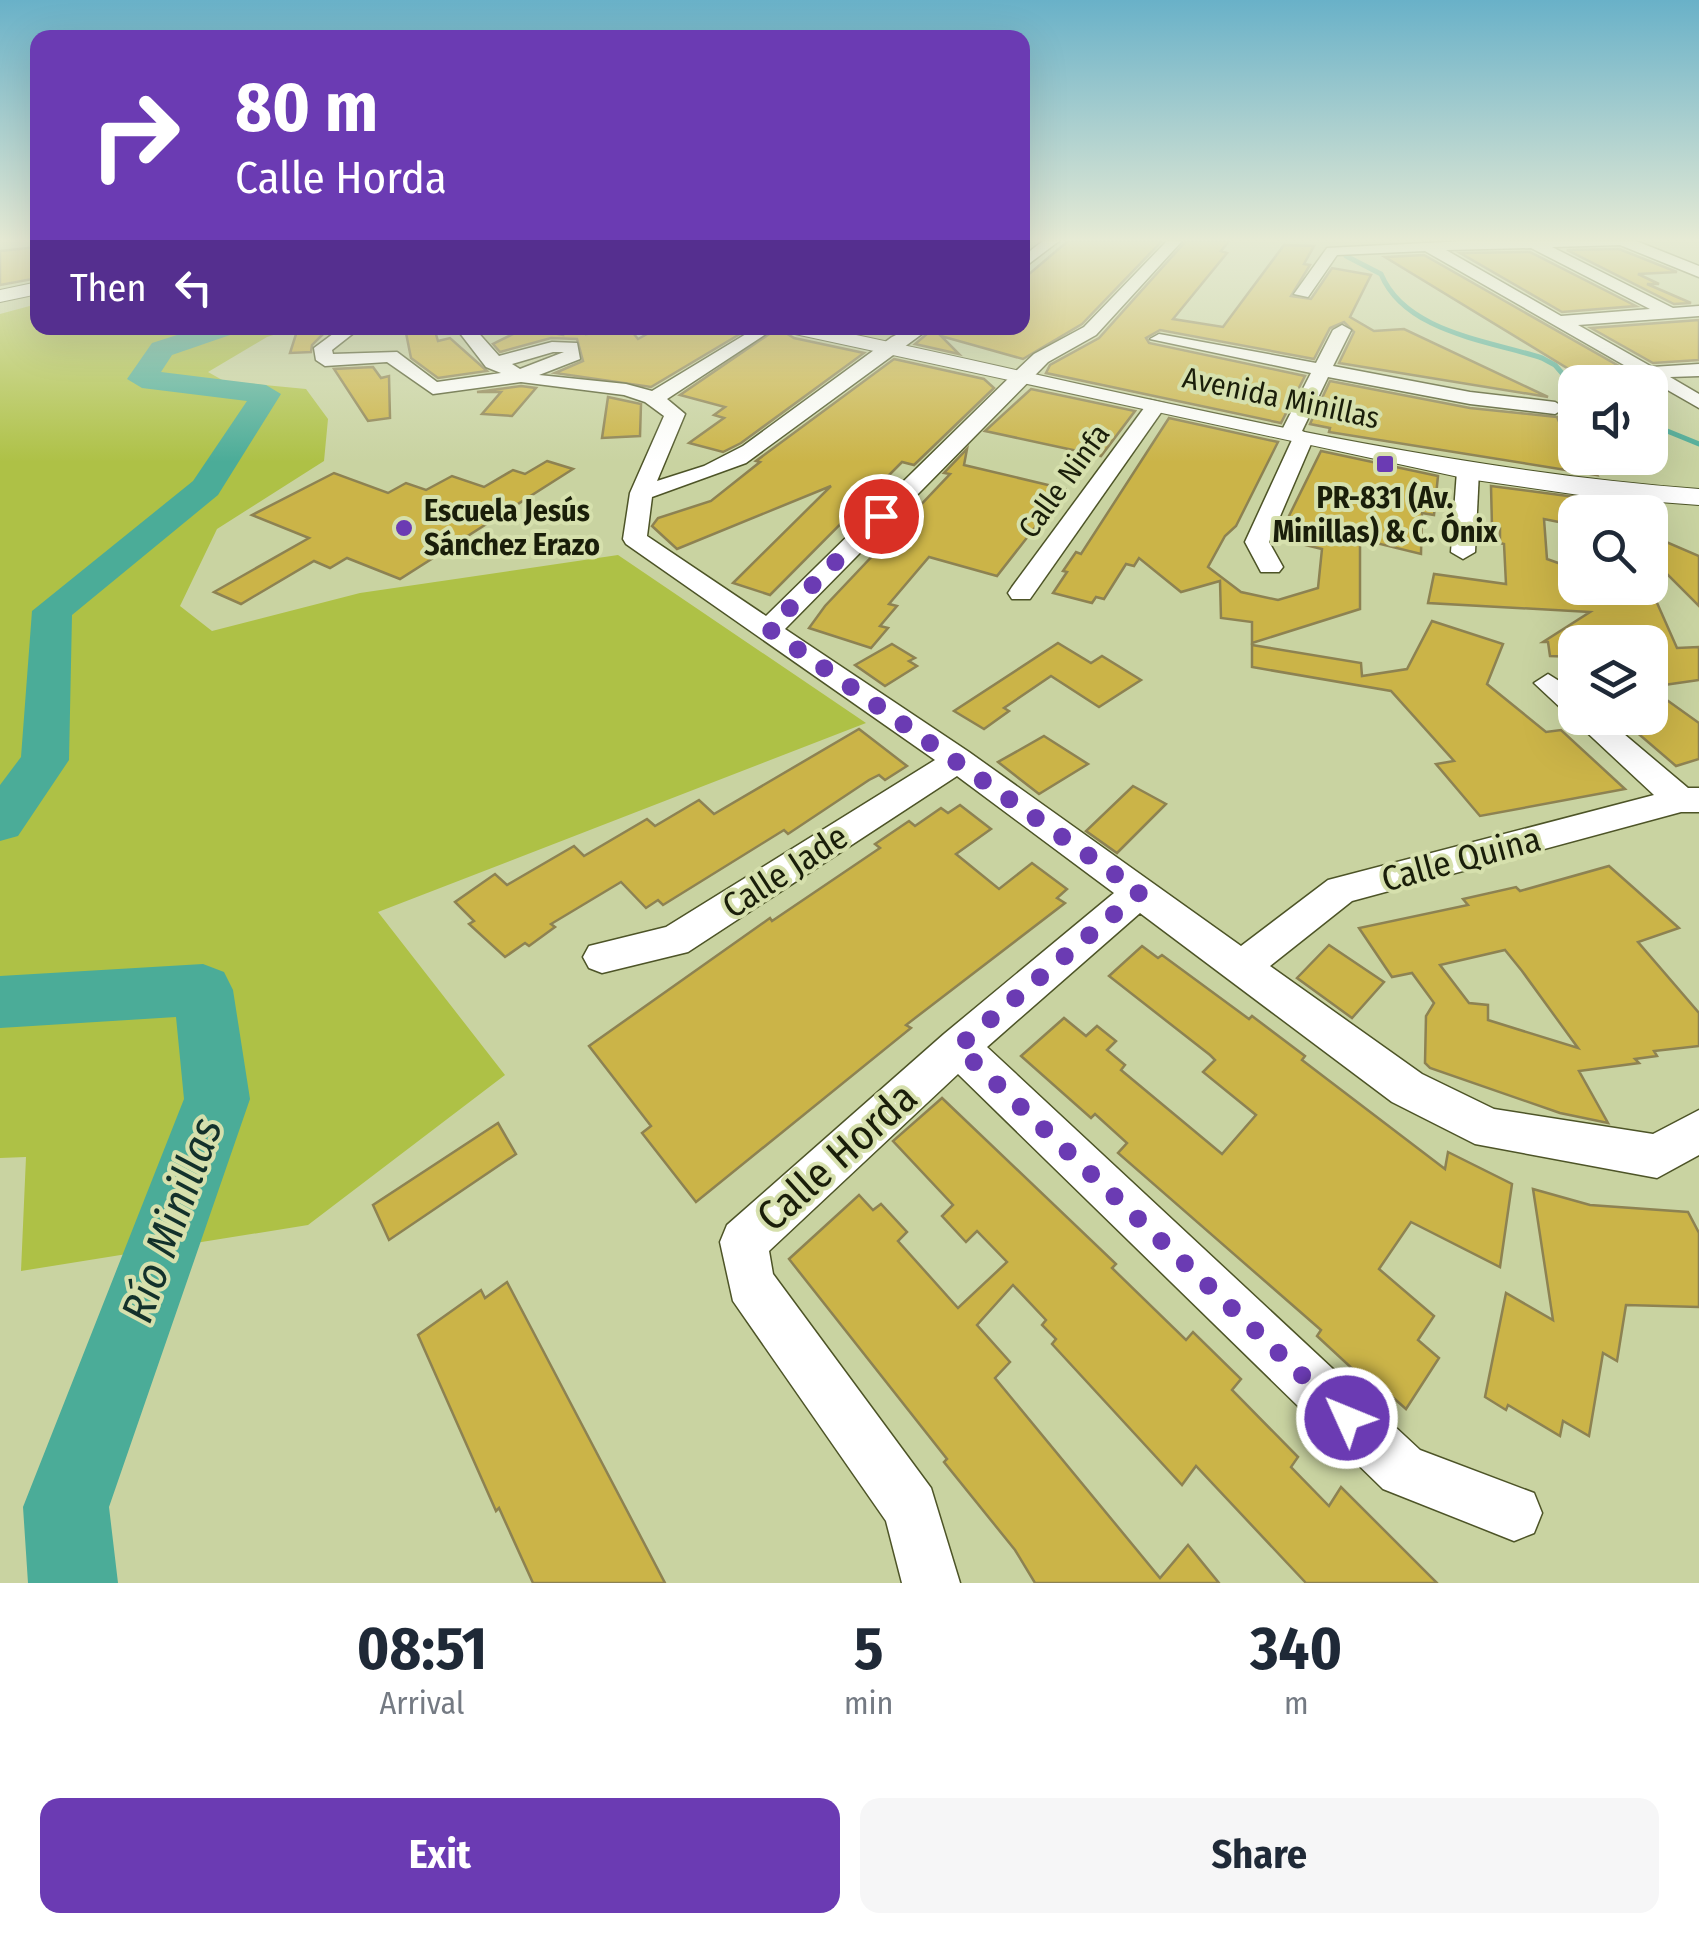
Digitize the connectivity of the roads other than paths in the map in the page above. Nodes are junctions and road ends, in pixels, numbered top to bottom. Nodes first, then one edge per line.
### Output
1 (1106, 315) edge
2 (1547, 315) edge
3 (1644, 315) edge
4 (1558, 321) junction
5 (1321, 326) dead end
6 (342, 335) edge
7 (468, 335) edge
8 (756, 335) edge
9 (830, 335) edge
10 (907, 335) edge
11 (1159, 339) dead end
12 (884, 346) junction
13 (1634, 365) edge
14 (505, 370) junction
15 (1323, 370) junction
16 (1699, 370) edge
17 (1668, 372) edge
18 (1022, 376) junction
19 (1668, 384) edge
20 (658, 396) junction
21 (1699, 402) edge
22 (1156, 404) junction
23 (1554, 408) dead end
24 (1297, 435) junction
25 (1468, 471) junction
26 (641, 493) junction
27 (1695, 500) edge
28 (1463, 552) dead end
29 (1270, 568) dead end
30 (1021, 593) dead end
31 (769, 629) junction
32 (1548, 682) dead end
33 (1558, 691) edge
34 (1609, 735) edge
35 (958, 760) junction
36 (1690, 800) edge
37 (1140, 892) junction
38 (602, 956) dead end
39 (1244, 965) junction
40 (958, 1047) junction
41 (1699, 1131) edge
42 (1514, 1512) dead end
43 (931, 1583) edge

1 - 18 street
2 - 4 street
3 - 4 street
4 - 13 street
5 - 15 street
6 - 14 street
7 - 14 street
8 - 20 street
9 - 12 street, Avenida Minillas
10 - 12 street
11 - 15 street
12 - 18 street, Avenida Minillas
12 - 26 street
14 - 20 street
15 - 23 street
15 - 24 street
16 - 17 street
18 - 22 street, Avenida Minillas
18 - 31 street
19 - 21 street
20 - 26 street
22 - 24 street, Avenida Minillas
22 - 30 street, Calle Ninfa
24 - 25 street, Avenida Minillas
24 - 29 street
25 - 27 street, Avenida Minillas
25 - 28 street
26 - 31 street
31 - 35 street
32 - 33 street
34 - 36 street
35 - 37 street
35 - 38 street, Calle Jade
36 - 39 street, Calle Quina
37 - 39 street
37 - 40 street, Calle Horda
39 - 41 street
40 - 42 street
40 - 43 street, Calle Horda

